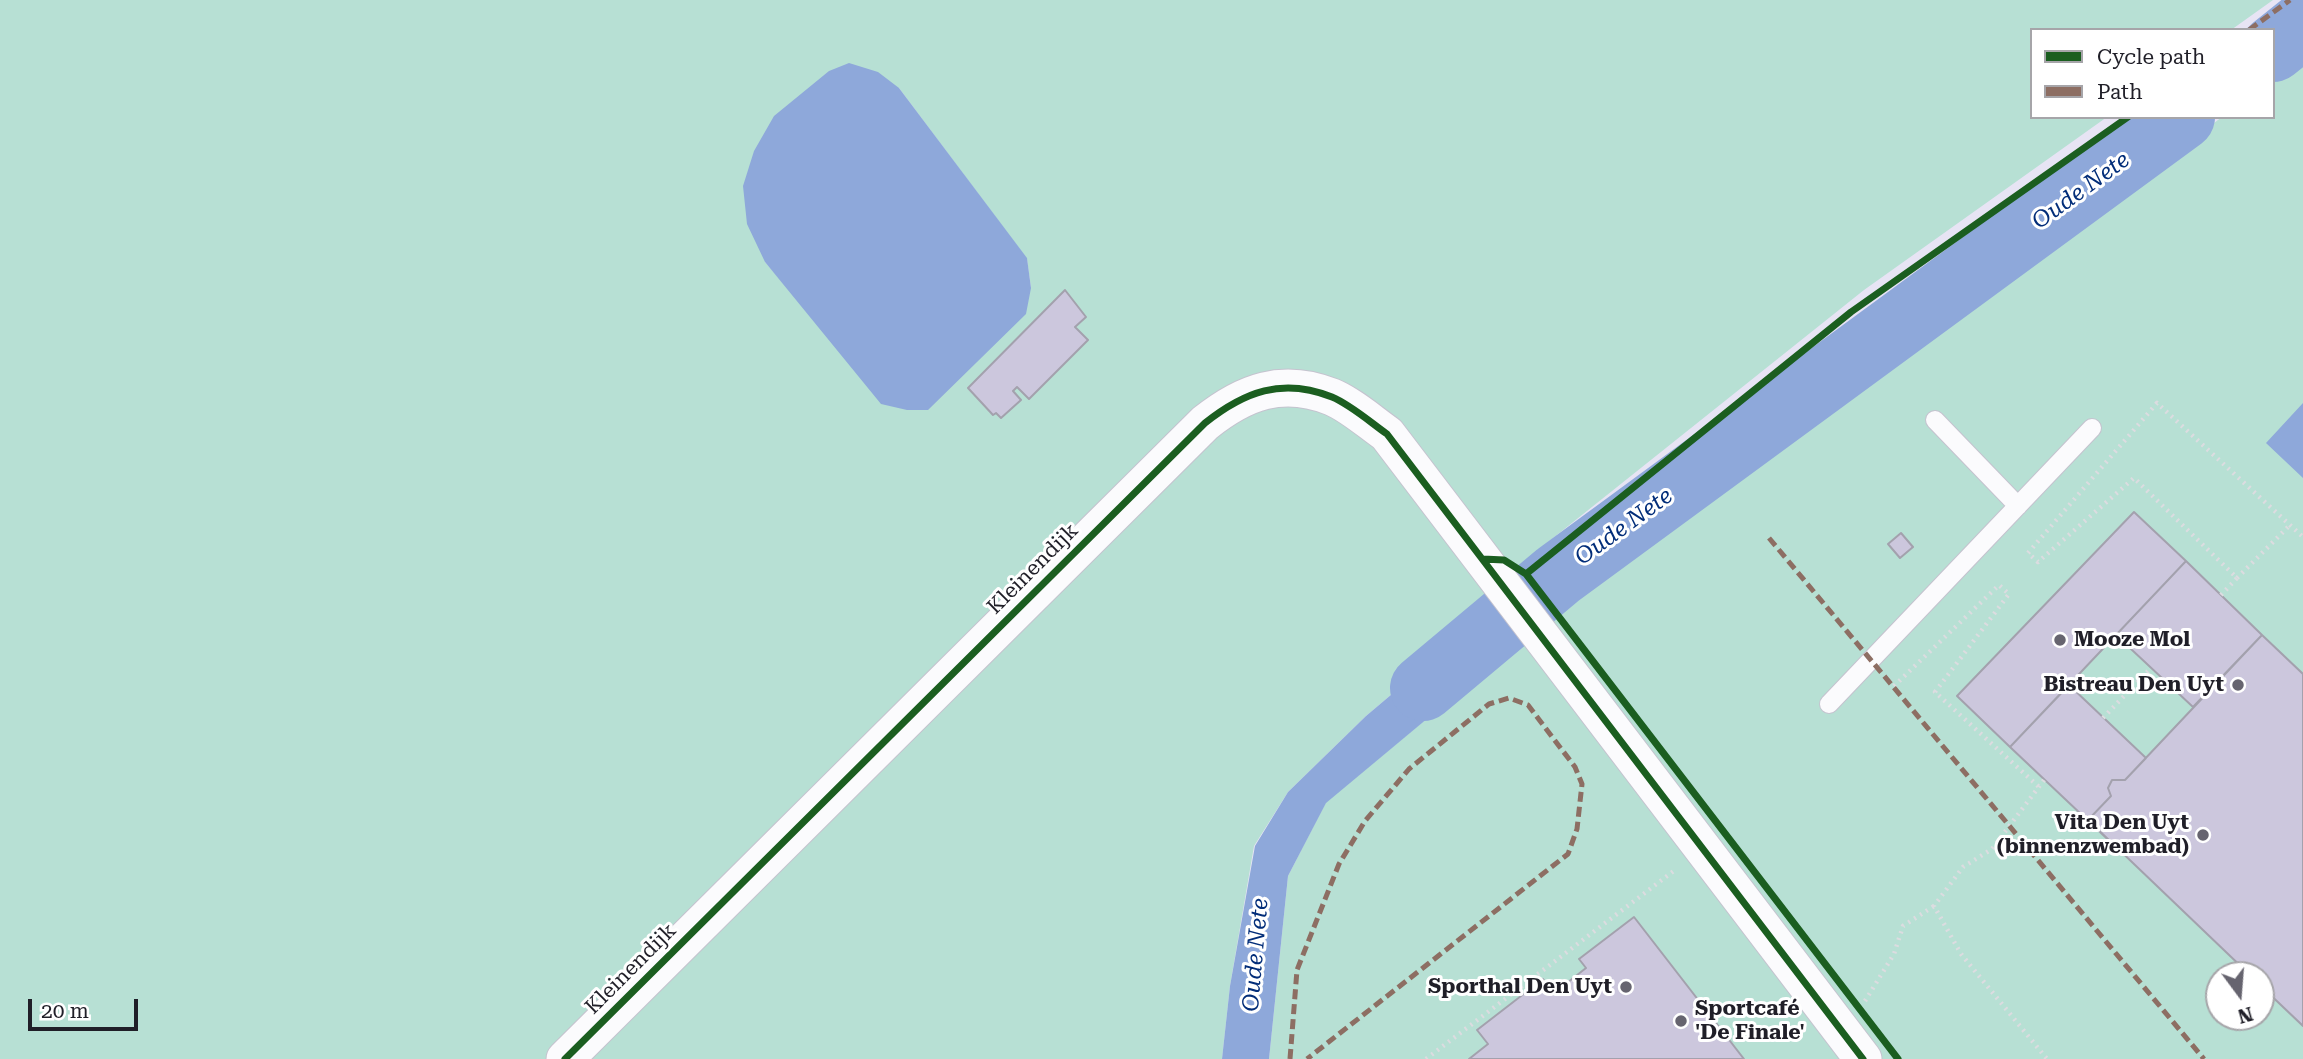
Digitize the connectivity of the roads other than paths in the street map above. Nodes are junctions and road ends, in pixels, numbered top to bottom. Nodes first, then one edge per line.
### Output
1 (1935, 420) dead end
2 (2092, 429) dead end
3 (2018, 506) junction
4 (1829, 704) dead end
5 (565, 1059) edge
6 (1864, 1059) edge

1 - 3 lane
2 - 3 lane
3 - 4 lane
5 - 6 street, Kleinendijk

